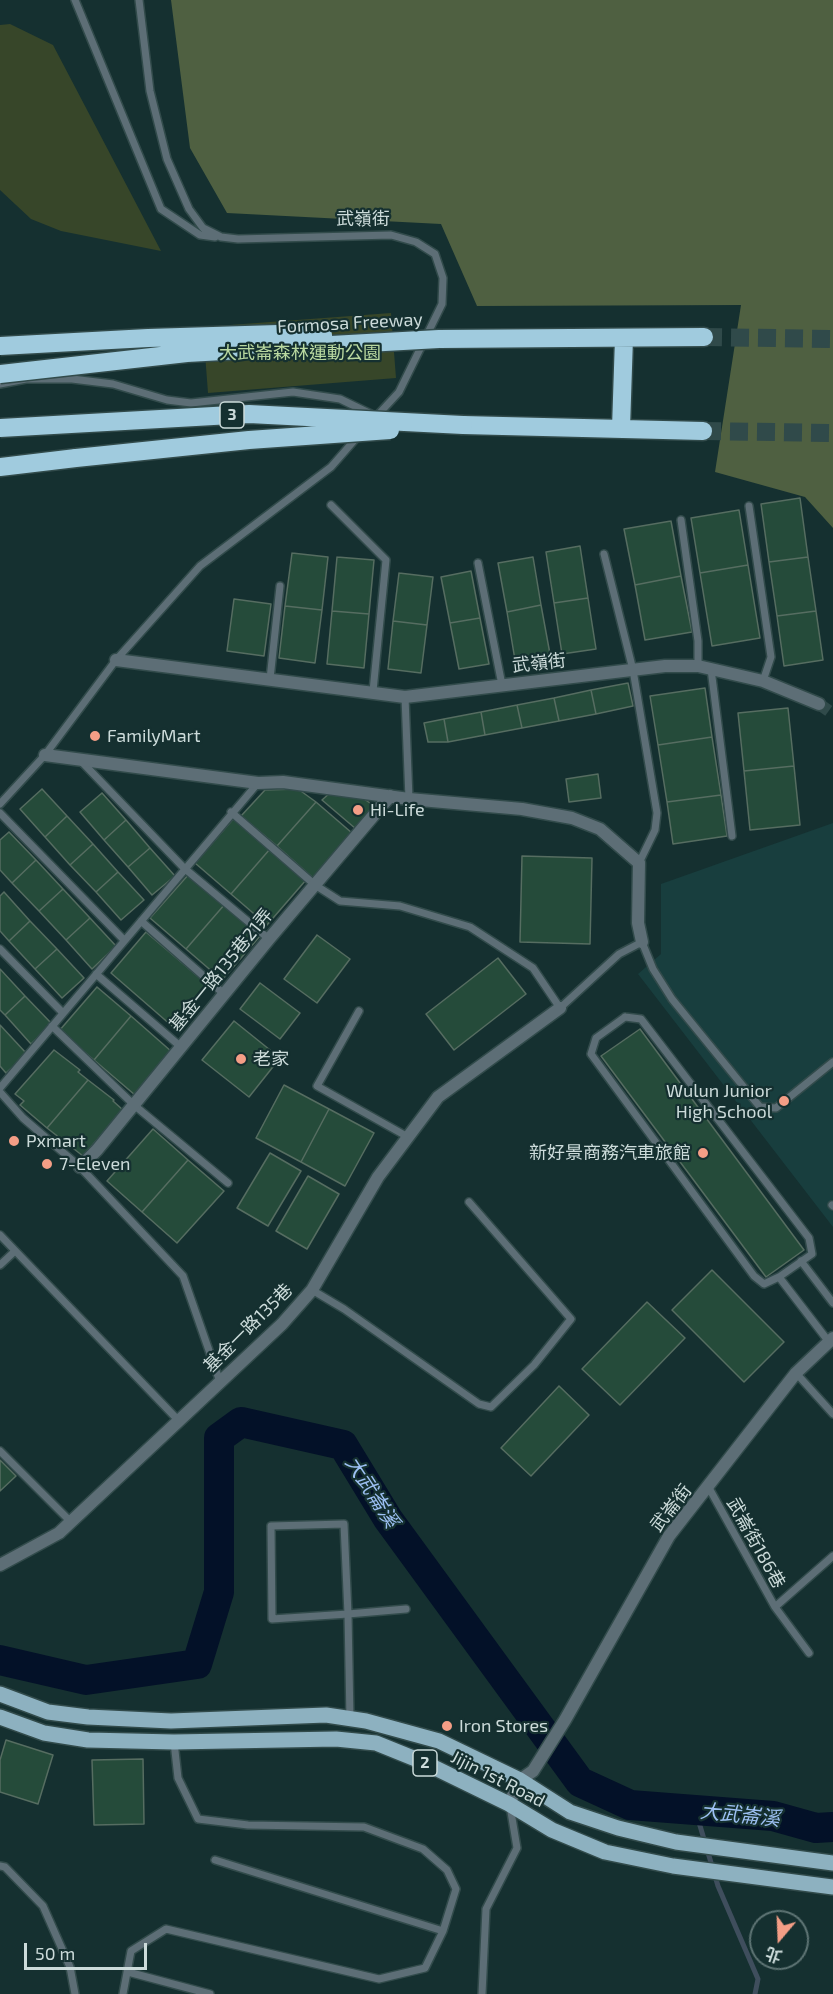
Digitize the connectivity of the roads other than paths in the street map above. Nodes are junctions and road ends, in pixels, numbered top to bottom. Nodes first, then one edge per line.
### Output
1 (75, 0) edge
2 (139, 0) edge
3 (221, 237) junction
4 (704, 337) tunnel mouth
5 (439, 339) junction
6 (624, 339) junction
7 (0, 346) edge
8 (0, 374) edge
9 (0, 384) edge
10 (376, 417) junction
11 (463, 425) junction
12 (0, 428) edge
13 (621, 428) junction
14 (703, 431) tunnel mouth
15 (0, 466) edge
16 (331, 506) dead end
17 (749, 506) dead end
18 (681, 520) dead end
19 (604, 554) dead end
20 (478, 563) dead end
21 (280, 586) dead end
22 (116, 660) junction
23 (704, 667) junction
24 (633, 670) junction
25 (270, 679) junction
26 (764, 681) junction
27 (502, 686) junction
28 (373, 691) junction
29 (405, 697) junction
30 (819, 704) tunnel mouth
31 (45, 755) junction
32 (80, 760) junction
33 (258, 783) junction
34 (390, 796) junction
35 (410, 799) junction
36 (0, 804) edge
37 (231, 812) junction
38 (0, 813) edge
39 (732, 836) dead end
40 (639, 862) junction
41 (184, 868) junction
42 (315, 885) junction
43 (141, 921) junction
44 (269, 939) junction
45 (124, 940) junction
46 (642, 942) junction
47 (0, 949) edge
48 (96, 974) junction
49 (224, 994) junction
50 (560, 1008) junction
51 (359, 1011) dead end
52 (63, 1013) junction
53 (52, 1026) junction
54 (181, 1047) junction
55 (833, 1062) edge
56 (0, 1090) edge
57 (134, 1105) junction
58 (408, 1137) junction
59 (80, 1167) junction
60 (228, 1183) dead end
61 (469, 1202) dead end
62 (0, 1235) edge
63 (15, 1251) junction
64 (801, 1261) junction
65 (0, 1265) edge
66 (779, 1277) junction
67 (312, 1290) junction
68 (833, 1303) edge
69 (831, 1340) edge
70 (796, 1373) junction
71 (220, 1382) junction
72 (833, 1414) edge
73 (178, 1420) junction
74 (0, 1451) edge
75 (709, 1488) junction
76 (71, 1522) junction
77 (833, 1556) edge
78 (0, 1565) edge
79 (775, 1607) junction
80 (406, 1609) dead end
81 (348, 1614) junction
82 (809, 1653) dead end
83 (0, 1694) edge
84 (0, 1717) edge
85 (350, 1719) junction
86 (174, 1742) junction
87 (520, 1780) junction
88 (509, 1804) junction
89 (214, 1860) dead end
90 (833, 1863) edge
91 (0, 1866) edge
92 (833, 1887) edge
93 (443, 1931) junction
94 (128, 1972) junction
95 (75, 1994) edge
96 (123, 1994) edge
97 (210, 1994) edge
98 (482, 1994) edge

1 - 3 lane, 武嶺街
2 - 3 lane
3 - 10 lane, 武嶺街
4 - 6 highway, Formosa Freeway
5 - 6 highway, Formosa Freeway
5 - 7 highway, bridge
5 - 8 highway, Formosa Freeway, bridge
6 - 13 highway
9 - 10 lane
10 - 22 lane, 武嶺街
11 - 12 highway, 3, bridge
11 - 13 highway, 3
11 - 15 highway, bridge
13 - 14 highway, 3
16 - 28 lane
17 - 26 lane
18 - 23 lane
19 - 24 lane
20 - 27 lane
21 - 25 lane
22 - 25 street, 武嶺街
22 - 31 lane, 武嶺街
23 - 24 street, 武嶺街
23 - 26 street, 武嶺街
23 - 39 lane
24 - 27 street, 武嶺街
24 - 40 lane
25 - 28 street, 武嶺街
26 - 30 street, 武嶺街
27 - 29 street, 武嶺街
28 - 29 street, 武嶺街
29 - 35 lane
31 - 32 street
31 - 36 lane, 武嶺街
32 - 33 street
32 - 41 lane
33 - 34 street
33 - 37 lane
34 - 35 street
34 - 42 street, 基金一路135巷21弄
35 - 40 street
37 - 41 lane
37 - 42 lane
38 - 45 lane
40 - 46 street
41 - 43 lane
41 - 44 lane
42 - 44 street, 基金一路135巷21弄
42 - 50 lane
43 - 45 lane
43 - 49 lane
44 - 49 street, 基金一路135巷21弄
45 - 48 lane
46 - 50 lane
46 - 55 lane
47 - 52 lane
48 - 52 lane
48 - 54 lane
49 - 54 street, 基金一路135巷21弄
50 - 58 street, 基金一路135巷
51 - 58 lane
52 - 53 lane
53 - 56 lane
53 - 57 lane
54 - 57 street, 基金一路135巷21弄
56 - 59 lane
57 - 59 street, 基金一路135巷21弄
57 - 60 lane
58 - 67 street, 基金一路135巷
59 - 71 lane
61 - 67 lane
62 - 63 lane
63 - 65 lane
63 - 73 lane
64 - 66 lane
64 - 66 lane
64 - 68 lane
66 - 69 lane
67 - 71 street, 基金一路135巷
69 - 70 street, 武崙街
70 - 72 lane
70 - 75 street, 武崙街
71 - 73 street, 基金一路135巷
73 - 76 street, 基金一路135巷
74 - 76 lane
75 - 79 lane, 武崙街186巷
75 - 87 street, 武崙街
76 - 78 street, 基金一路135巷
77 - 79 lane, 武崙街186巷
79 - 82 lane
80 - 81 lane
81 - 81 lane
81 - 85 lane
83 - 85 main road, Jijin 1st Road / 2
84 - 86 main road, Jijin 1st Road / 2
85 - 87 main road, Jijin 1st Road / 2
86 - 88 main road, Jijin 1st Road / 2
86 - 93 lane
87 - 88 street
87 - 90 main road, Jijin 1st Road / 2
88 - 92 main road, Jijin 1st Road / 2
88 - 98 lane
89 - 93 lane
91 - 95 lane
93 - 94 lane
94 - 96 lane
94 - 97 lane

